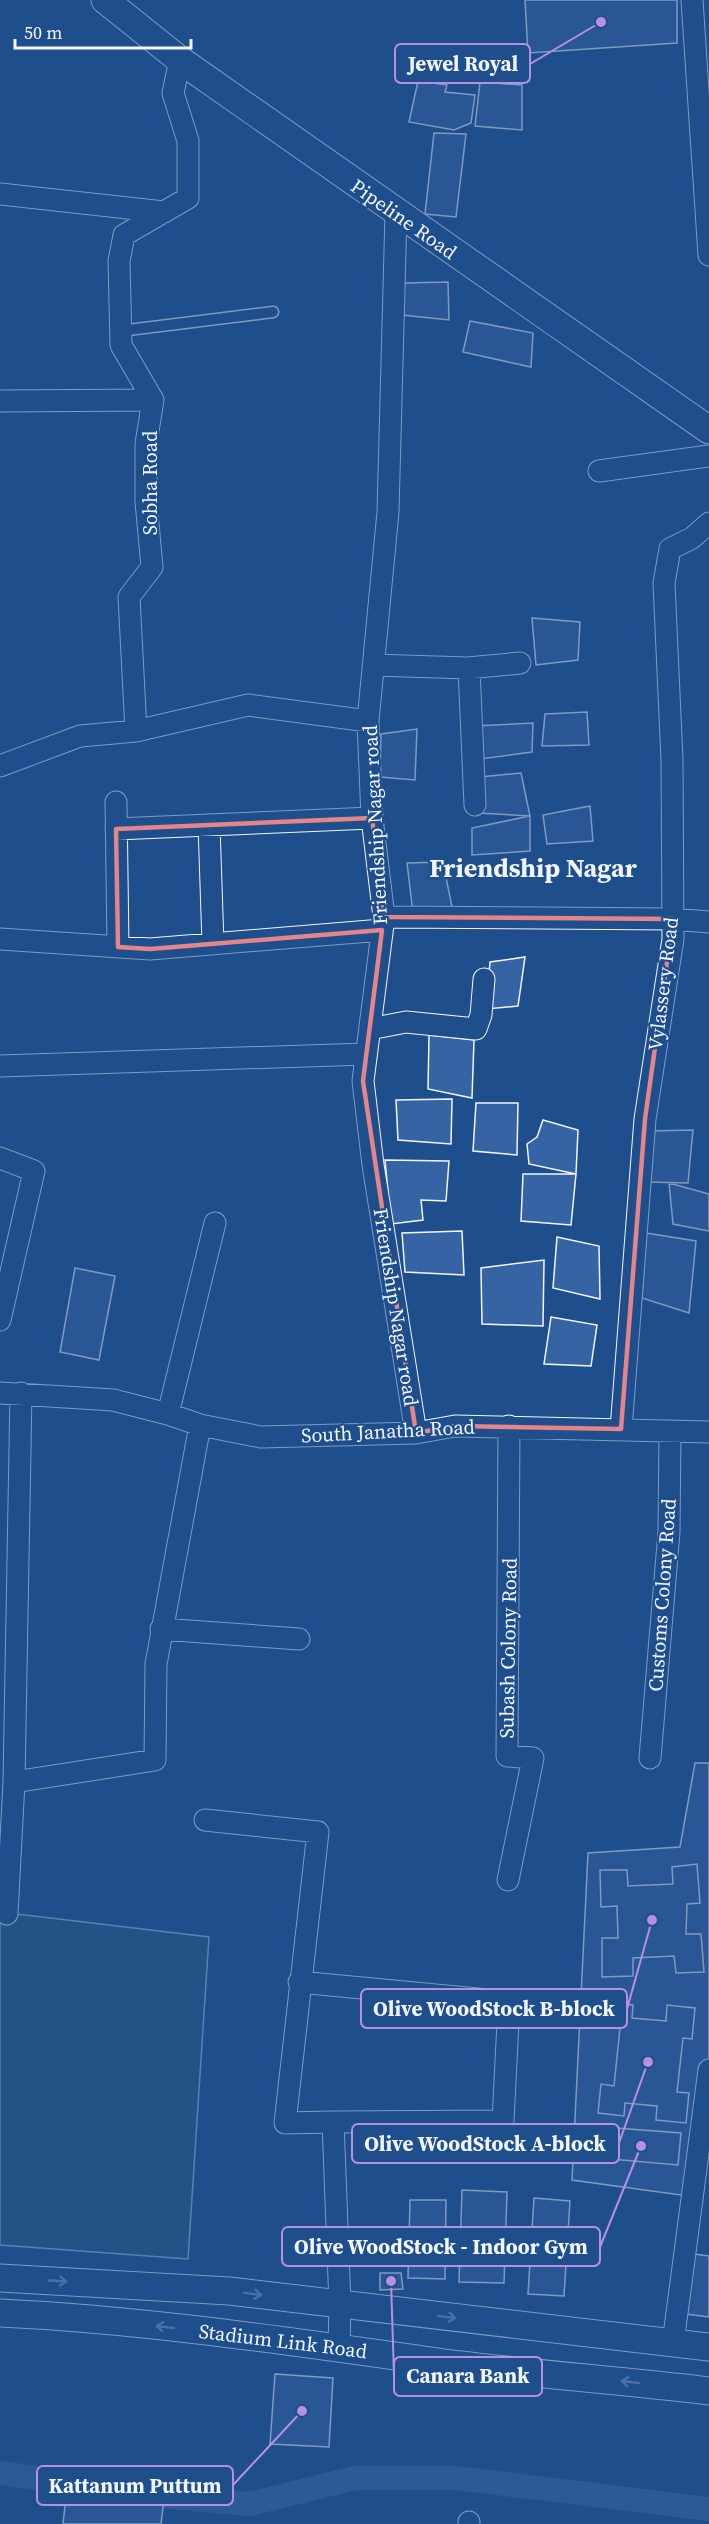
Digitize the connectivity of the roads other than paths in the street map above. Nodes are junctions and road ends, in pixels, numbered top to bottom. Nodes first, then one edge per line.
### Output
1 (105, 0) edge
2 (692, 0) edge
3 (180, 60) junction
4 (0, 194) edge
5 (164, 212) junction
6 (396, 213) junction
7 (709, 255) edge
8 (273, 312) dead end
9 (120, 331) junction
10 (153, 400) junction
11 (0, 401) edge
12 (709, 430) edge
13 (709, 456) edge
14 (599, 471) dead end
15 (709, 523) edge
16 (520, 663) dead end
17 (374, 665) junction
18 (470, 668) junction
19 (368, 721) junction
20 (136, 731) junction
21 (0, 766) edge
22 (116, 802) dead end
23 (475, 805) dead end
24 (372, 818) junction
25 (209, 825) junction
26 (116, 829) junction
27 (673, 919) junction
28 (709, 922) edge
29 (383, 924) junction
30 (0, 939) edge
31 (213, 944) junction
32 (118, 947) junction
33 (484, 979) dead end
34 (370, 1029) junction
35 (366, 1053) junction
36 (0, 1066) edge
37 (0, 1158) edge
38 (215, 1223) dead end
39 (0, 1320) edge
40 (10, 1393) edge
41 (168, 1414) junction
42 (200, 1425) junction
43 (509, 1426) junction
44 (621, 1429) junction
45 (670, 1431) junction
46 (709, 1432) edge
47 (416, 1433) junction
48 (161, 1629) junction
49 (299, 1639) dead end
50 (650, 1758) dead end
51 (14, 1782) junction
52 (205, 1820) dead end
53 (508, 1880) dead end
54 (7, 1914) dead end
55 (300, 1982) junction
56 (709, 2070) edge
57 (333, 2121) junction
58 (0, 2278) edge
59 (340, 2305) junction
60 (0, 2313) edge
61 (673, 2343) junction
62 (339, 2347) junction
63 (709, 2347) edge
64 (668, 2386) junction
65 (709, 2391) edge

1 - 3 street, Pipeline Road
2 - 7 street
3 - 5 street
3 - 6 street, Pipeline Road
4 - 5 street
5 - 9 street
6 - 12 street, Pipeline Road
6 - 17 street, Friendship Nagar road
8 - 9 lane
9 - 10 street
10 - 11 street
10 - 20 street, Sobha Road
13 - 14 street
15 - 27 street, Vylassery Road
16 - 18 street
17 - 18 street
17 - 19 street, Friendship Nagar road
18 - 23 street
19 - 20 street
19 - 24 street, Friendship Nagar road
20 - 21 street
22 - 26 street
24 - 25 street
24 - 29 street, Friendship Nagar road
25 - 26 street
25 - 31 street
26 - 32 street
27 - 28 street
27 - 29 street
27 - 44 street, Vylassery Road
29 - 31 street
29 - 34 street, Friendship Nagar road
30 - 32 street
31 - 32 street
33 - 34 street
34 - 35 street, Friendship Nagar road
35 - 36 street
35 - 47 street, Friendship Nagar road
37 - 39 street
38 - 41 street
40 - 41 street, South Janatha Road
40 - 51 street
41 - 42 street, South Janatha Road
42 - 47 street, South Janatha Road
42 - 48 street
43 - 44 street, South Janatha Road
43 - 47 street, South Janatha Road
43 - 53 street, Subash Colony Road
44 - 45 street, South Janatha Road
45 - 46 street, South Janatha Road
45 - 50 street, Customs Colony Road
48 - 49 street
48 - 51 street
51 - 54 street
52 - 55 street
55 - 57 street
55 - 57 street
56 - 61 street
57 - 59 street
58 -> 59 street
59 -> 61 street
59 - 62 street
62 -> 60 street, Stadium Link Road
61 - 63 street
61 - 64 street
64 -> 62 street, Stadium Link Road
64 - 65 street, Stadium Link Road

